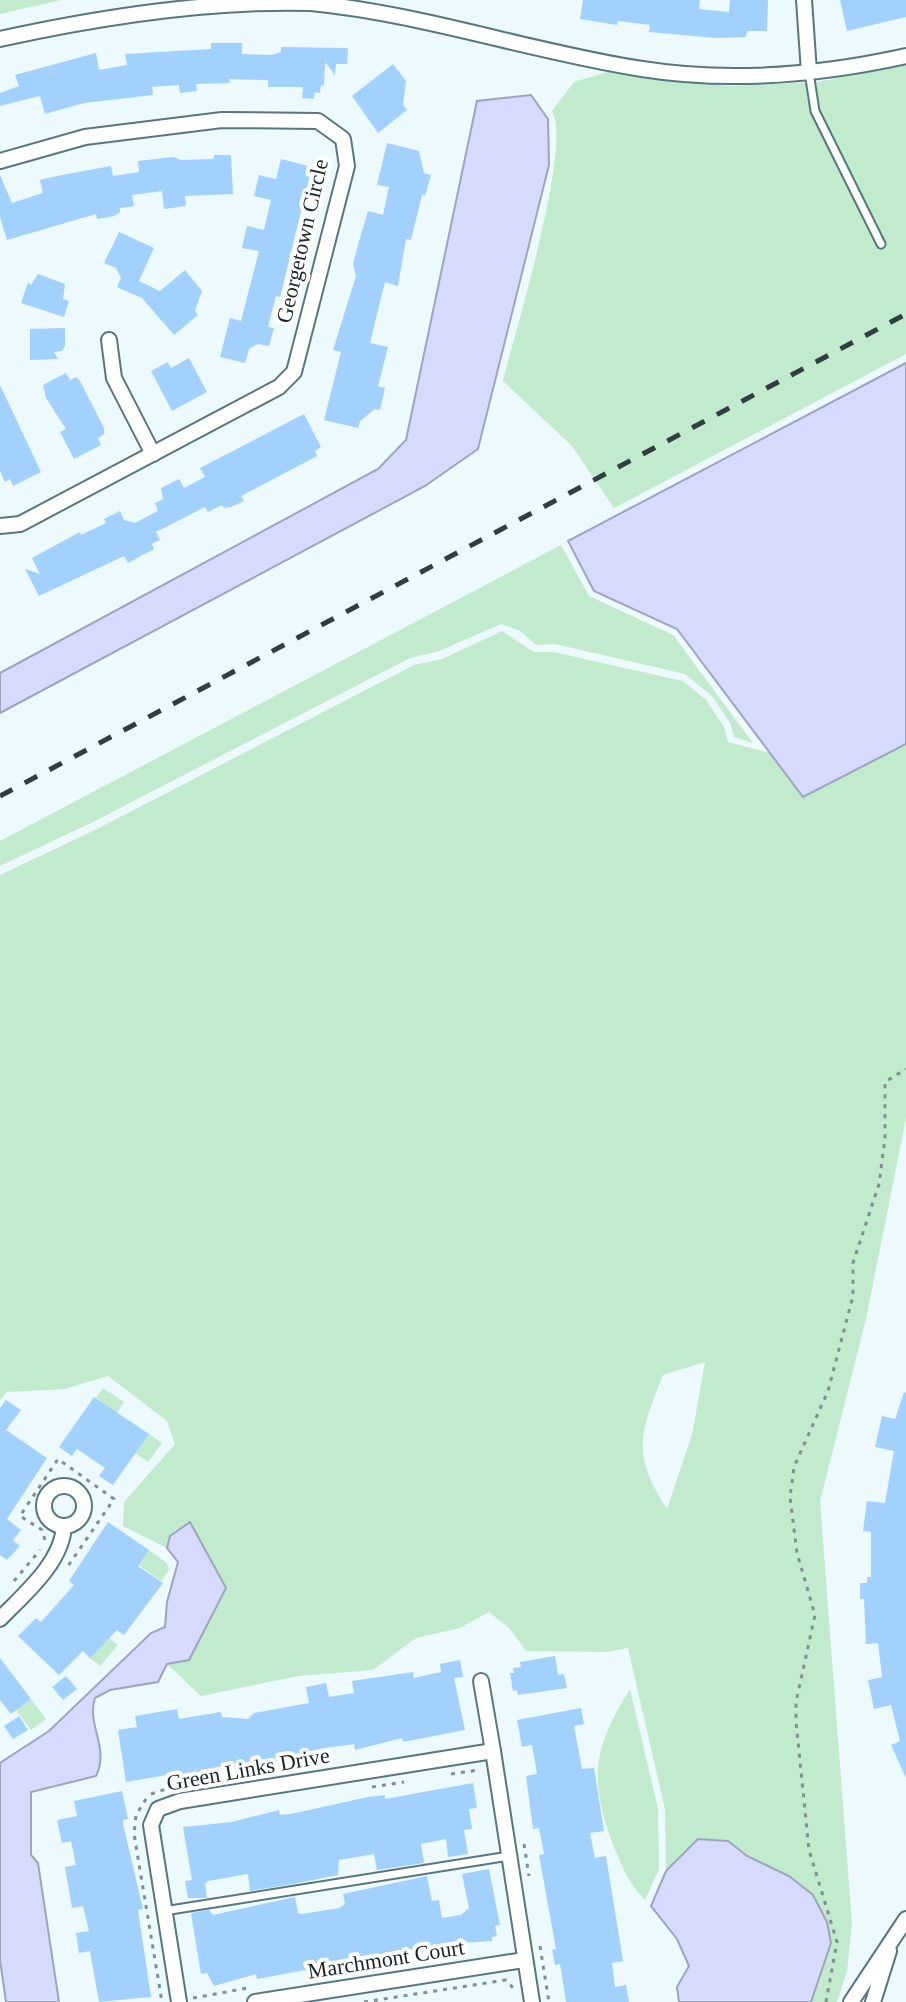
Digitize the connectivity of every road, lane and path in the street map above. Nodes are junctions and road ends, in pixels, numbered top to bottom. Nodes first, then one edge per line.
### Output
1 (804, 0) edge
2 (0, 39) edge
3 (906, 56) edge
4 (809, 72) junction
5 (0, 161) edge
6 (881, 244) dead end
7 (109, 340) dead end
8 (153, 454) junction
9 (0, 526) edge
10 (906, 1069) edge
11 (64, 1526) dead end
12 (0, 1619) edge
13 (481, 1681) dead end
14 (486, 1752) junction
15 (449, 1775) dead end
16 (409, 1781) dead end
17 (186, 1784) dead end
18 (369, 1788) dead end
19 (509, 1856) junction
20 (164, 1911) junction
21 (906, 1919) edge
22 (900, 1943) edge
23 (524, 1960) junction
24 (258, 1987) dead end
25 (162, 2002) edge
26 (179, 2002) edge
27 (193, 2002) edge
28 (255, 2002) edge
29 (364, 2002) edge
30 (516, 2002) edge
31 (532, 2002) edge
32 (826, 2002) edge
33 (851, 2002) edge
34 (873, 2002) edge

1 - 4 street
2 - 4 street
3 - 4 street
4 - 6 lane
5 - 8 street, Georgetown Circle
7 - 8 street
8 - 9 street, Georgetown Circle
10 - 32 path
11 - 12 street
13 - 14 street
14 - 15 path
14 - 19 street
14 - 20 street, Green Links Drive
16 - 18 path
17 - 25 path
19 - 20 lane
19 - 23 street
20 - 26 street, Green Links Drive
21 - 22 street
22 - 33 street
22 - 34 street
23 - 28 street, Marchmont Court
23 - 31 street
24 - 27 path
29 - 30 path

